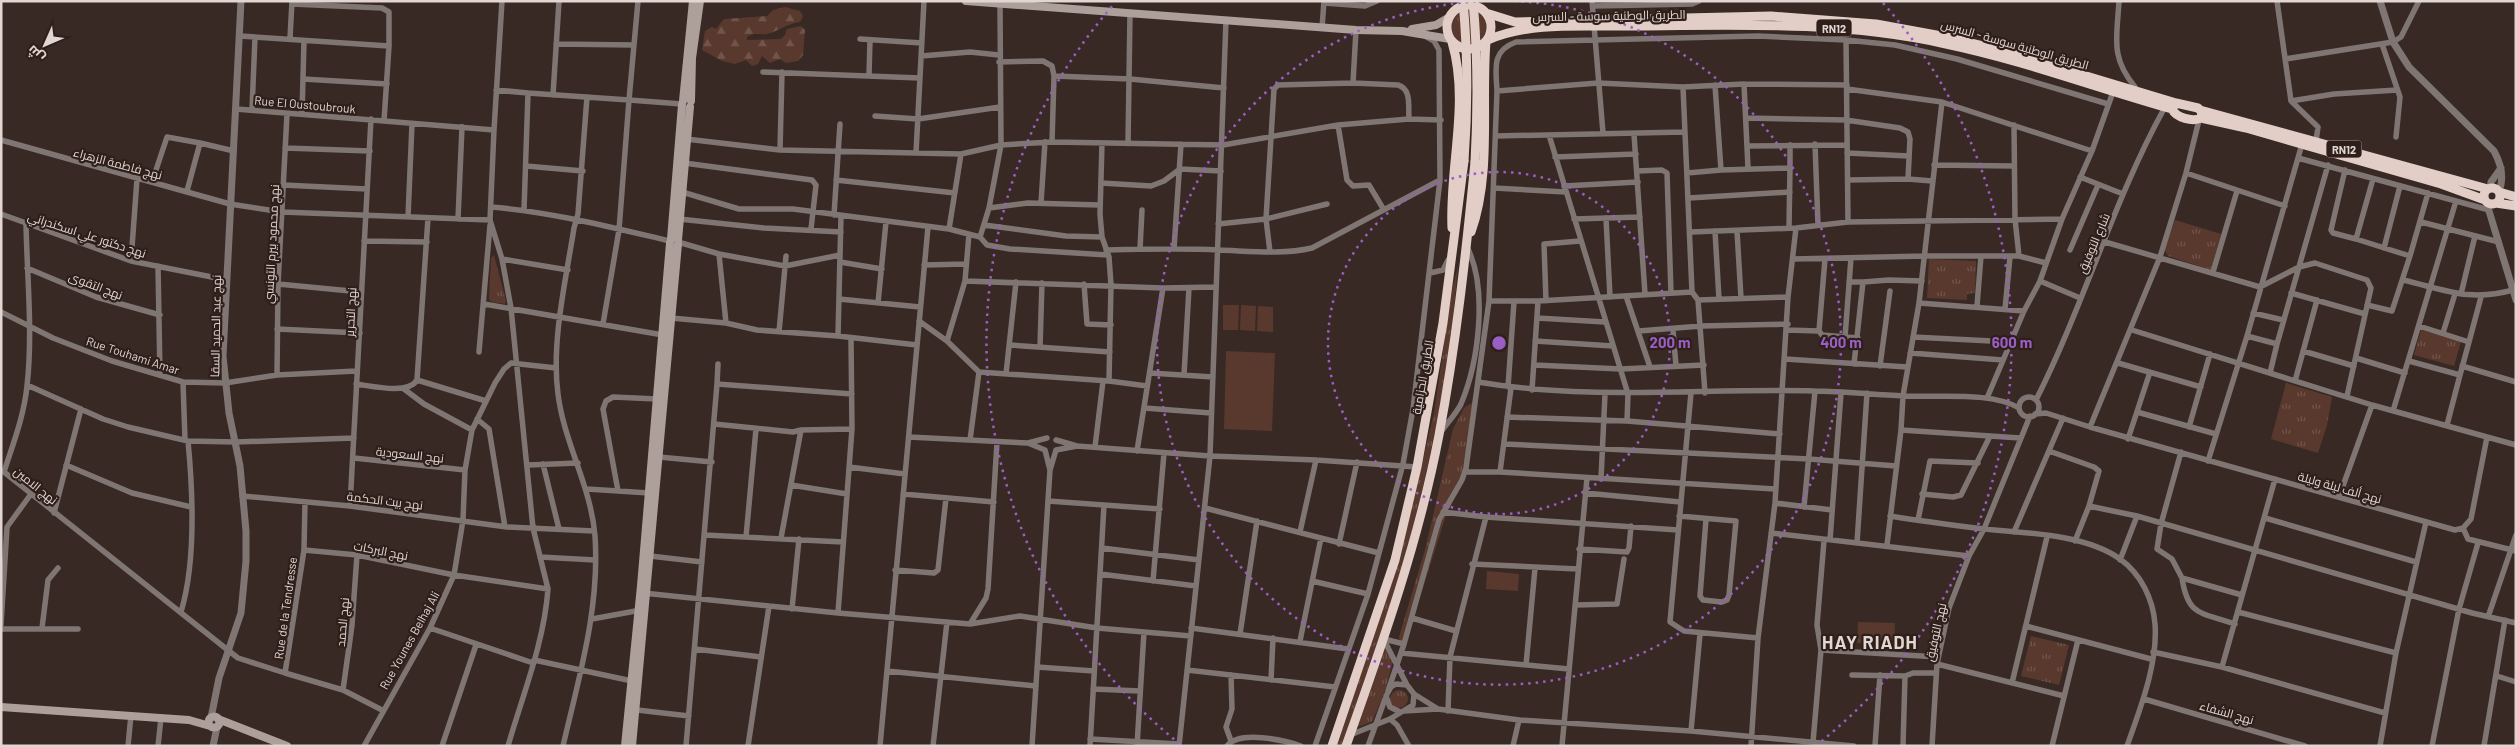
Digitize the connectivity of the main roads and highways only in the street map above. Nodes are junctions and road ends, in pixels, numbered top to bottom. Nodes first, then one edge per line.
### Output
1 (693, 1) edge
2 (700, 1) edge
3 (966, 1) edge
4 (1450, 1) edge
5 (1463, 1) edge
6 (1473, 1) edge
7 (1010, 3) edge
8 (1021, 3) edge
9 (1483, 8) edge
10 (1449, 16) junction
11 (1595, 23) junction
12 (1402, 31) junction
13 (1451, 40) junction
14 (1487, 41) junction
15 (685, 104) junction
16 (2171, 107) junction
17 (2200, 116) junction
18 (2494, 190) junction
19 (2516, 197) edge
20 (2490, 204) junction
21 (2516, 206) edge
22 (674, 242) junction
23 (1453, 244) junction
24 (1466, 244) junction
25 (644, 593) junction
26 (642, 610) junction
27 (1, 707) edge
28 (287, 746) edge
29 (625, 746) edge
30 (632, 746) edge
31 (1332, 746) edge
32 (1346, 746) edge

1 - 15 main road
2 - 15 main road
3 - 7 main road, RN12
4 - 10 highway
5 - 23 highway, الطريق الحزامية, bridge
6 - 24 highway, الطريق الحزامية, bridge
7 - 8 main road, RN12
8 - 12 main road, RN12
9 - 10 highway, RN12
9 - 11 highway, الطريق الوطنية سوسة - السرس / RN12
9 - 14 highway
10 - 12 main road, RN12
10 - 13 highway
11 - 14 highway, الطريق الوطنية سوسة - السرس / RN12
11 - 16 highway, الطريق الوطنية سوسة - السرس / RN12
11 - 16 highway, الطريق الوطنية سوسة - السرس / RN12
12 - 13 main road, RN12
13 - 14 highway, RN12
13 - 23 highway
14 - 24 highway
15 - 22 main road
15 - 22 main road
16 - 17 highway, RN12
17 - 18 highway, RN12
17 - 20 highway, RN12
18 - 19 highway, RN12
18 - 20 highway
18 - 20 highway
20 - 21 highway, RN12
22 - 25 main road
22 - 25 main road
23 - 31 highway, الطريق الحزامية
24 - 32 highway, الطريق الحزامية
25 - 26 main road
26 - 29 main road
26 - 30 main road
27 - 28 main road

